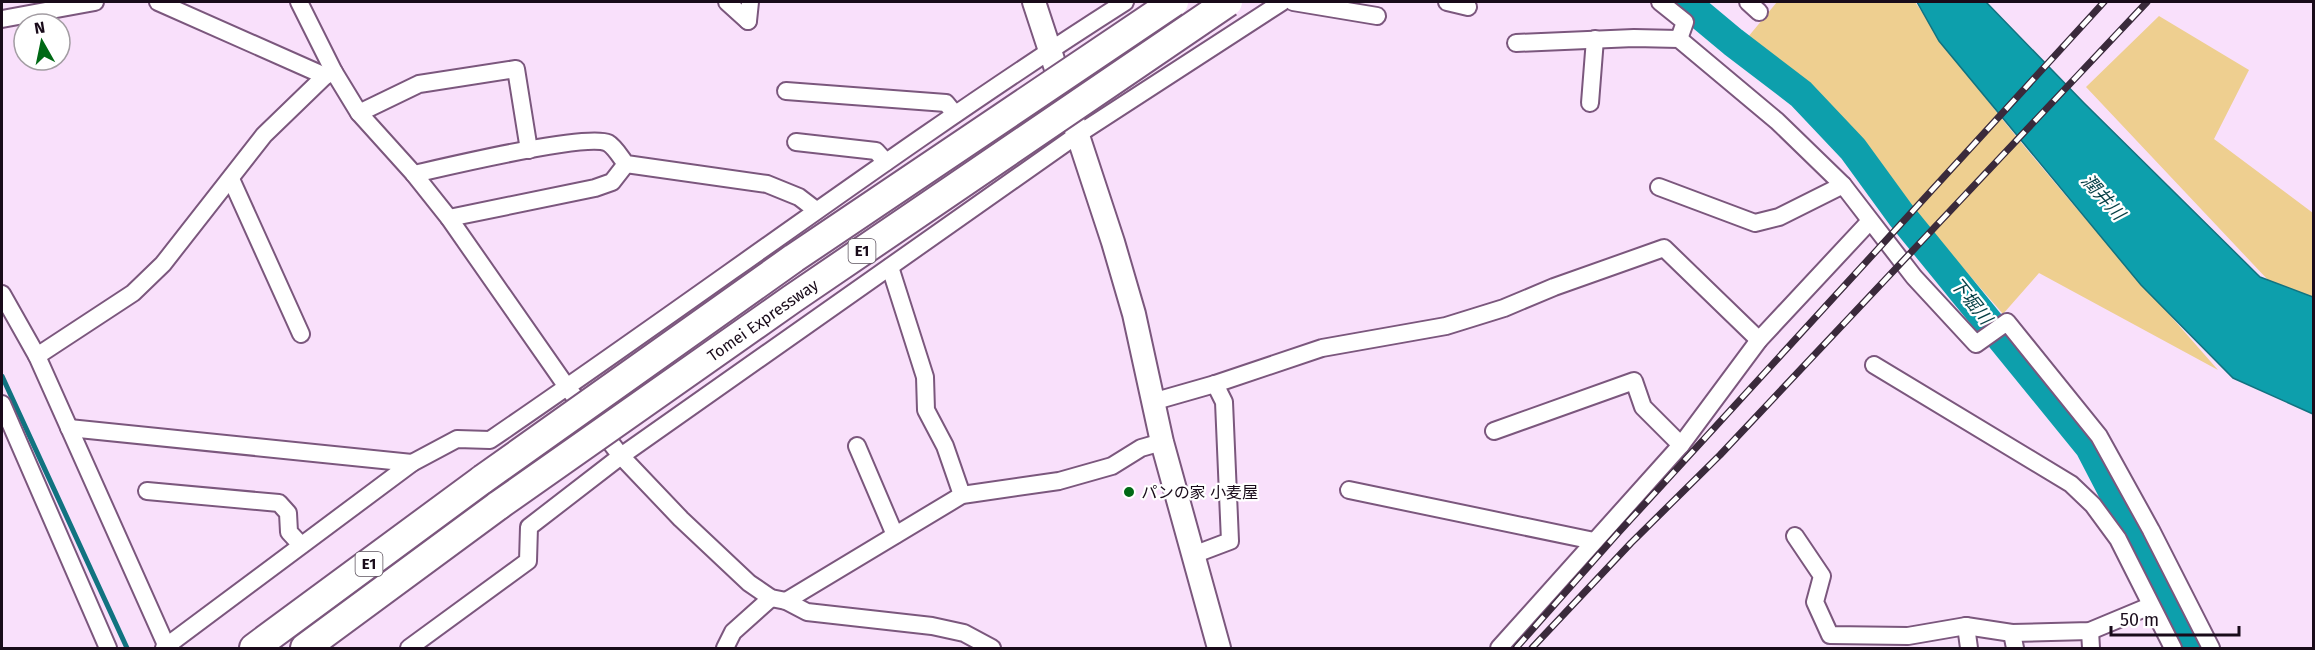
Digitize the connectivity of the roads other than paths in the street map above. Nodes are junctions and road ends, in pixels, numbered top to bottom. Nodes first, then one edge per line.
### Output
1 (95, 2) edge
2 (158, 2) edge
3 (299, 2) edge
4 (727, 2) edge
5 (750, 2) edge
6 (1034, 2) edge
7 (1125, 2) edge
8 (1174, 2) edge
9 (1228, 2) edge
10 (1282, 2) edge
11 (1293, 2) edge
12 (1447, 2) edge
13 (1660, 2) edge
14 (38, 6) edge
15 (1468, 7) dead end
16 (1377, 16) dead end
17 (2, 19) edge
18 (1595, 39) junction
19 (1679, 39) junction
20 (1516, 43) dead end
21 (1051, 49) junction
22 (330, 74) junction
23 (786, 91) dead end
24 (1590, 103) dead end
25 (359, 113) junction
26 (956, 114) junction
27 (1077, 135) junction
28 (796, 142) dead end
29 (529, 150) junction
30 (886, 162) junction
31 (626, 164) junction
32 (414, 174) junction
33 (231, 179) junction
34 (1843, 184) junction
35 (1659, 187) dead end
36 (816, 210) junction
37 (449, 218) junction
38 (1870, 221) junction
39 (890, 267) junction
40 (2, 294) edge
41 (301, 334) dead end
42 (1759, 340) junction
43 (37, 356) junction
44 (1874, 365) dead end
45 (1215, 384) junction
46 (567, 387) junction
47 (1152, 402) junction
48 (2, 404) edge
49 (69, 428) junction
50 (1494, 430) dead end
51 (1162, 442) junction
52 (1681, 445) junction
53 (857, 446) dead end
54 (621, 456) junction
55 (412, 463) junction
56 (1349, 490) dead end
57 (147, 491) dead end
58 (962, 495) junction
59 (895, 535) junction
60 (1795, 536) dead end
61 (1594, 541) junction
62 (301, 545) junction
63 (1193, 555) junction
64 (778, 599) junction
65 (2150, 606) junction
66 (1966, 626) junction
67 (2090, 631) junction
68 (2013, 641) edge
69 (166, 647) edge
70 (108, 648) edge
71 (254, 648) edge
72 (305, 648) edge
73 (409, 648) edge
74 (725, 648) edge
75 (992, 648) edge
76 (1219, 648) edge
77 (1499, 648) edge
78 (1970, 648) edge
79 (2091, 648) edge
80 (2173, 648) edge
81 (2211, 648) edge

1 - 14 street
2 - 22 street
3 - 22 street
4 - 5 street
6 - 21 street
7 - 21 street
8 - 71 highway, Tomei Expressway / E1, bridge
9 - 72 highway, Tomei Expressway / E1, bridge
10 - 27 street
11 - 16 street
12 - 15 street
13 - 19 street
14 - 17 street
18 - 19 street
18 - 20 street
18 - 24 street
19 - 34 street
21 - 26 street
21 - 27 street
22 - 25 street
22 - 33 street
23 - 26 street
25 - 29 street
25 - 32 street
26 - 30 street
27 - 39 street
27 - 47 street
28 - 30 street
29 - 31 street
29 - 32 street
30 - 36 street
31 - 36 street
31 - 37 street
32 - 37 street
33 - 41 street
33 - 43 street
34 - 35 street
34 - 38 street
36 - 46 street
37 - 46 street
38 - 42 street
38 - 81 street
39 - 54 street
39 - 58 street
40 - 43 street
42 - 45 street
42 - 52 street
43 - 49 street
44 - 65 street
45 - 47 street
45 - 63 street
46 - 54 street
46 - 55 street
47 - 51 street
48 - 70 street
49 - 55 street
49 - 69 street
50 - 52 street
51 - 58 street
51 - 63 street
52 - 61 street
53 - 59 street
54 - 64 street
54 - 73 street
55 - 62 street
56 - 61 street
57 - 62 street
58 - 59 street
59 - 64 street
60 - 66 street
61 - 77 street
62 - 69 street
63 - 76 street
64 - 74 street
64 - 75 street
65 - 67 street
65 - 80 street
66 - 68 street
66 - 78 street
67 - 68 street
67 - 79 street

